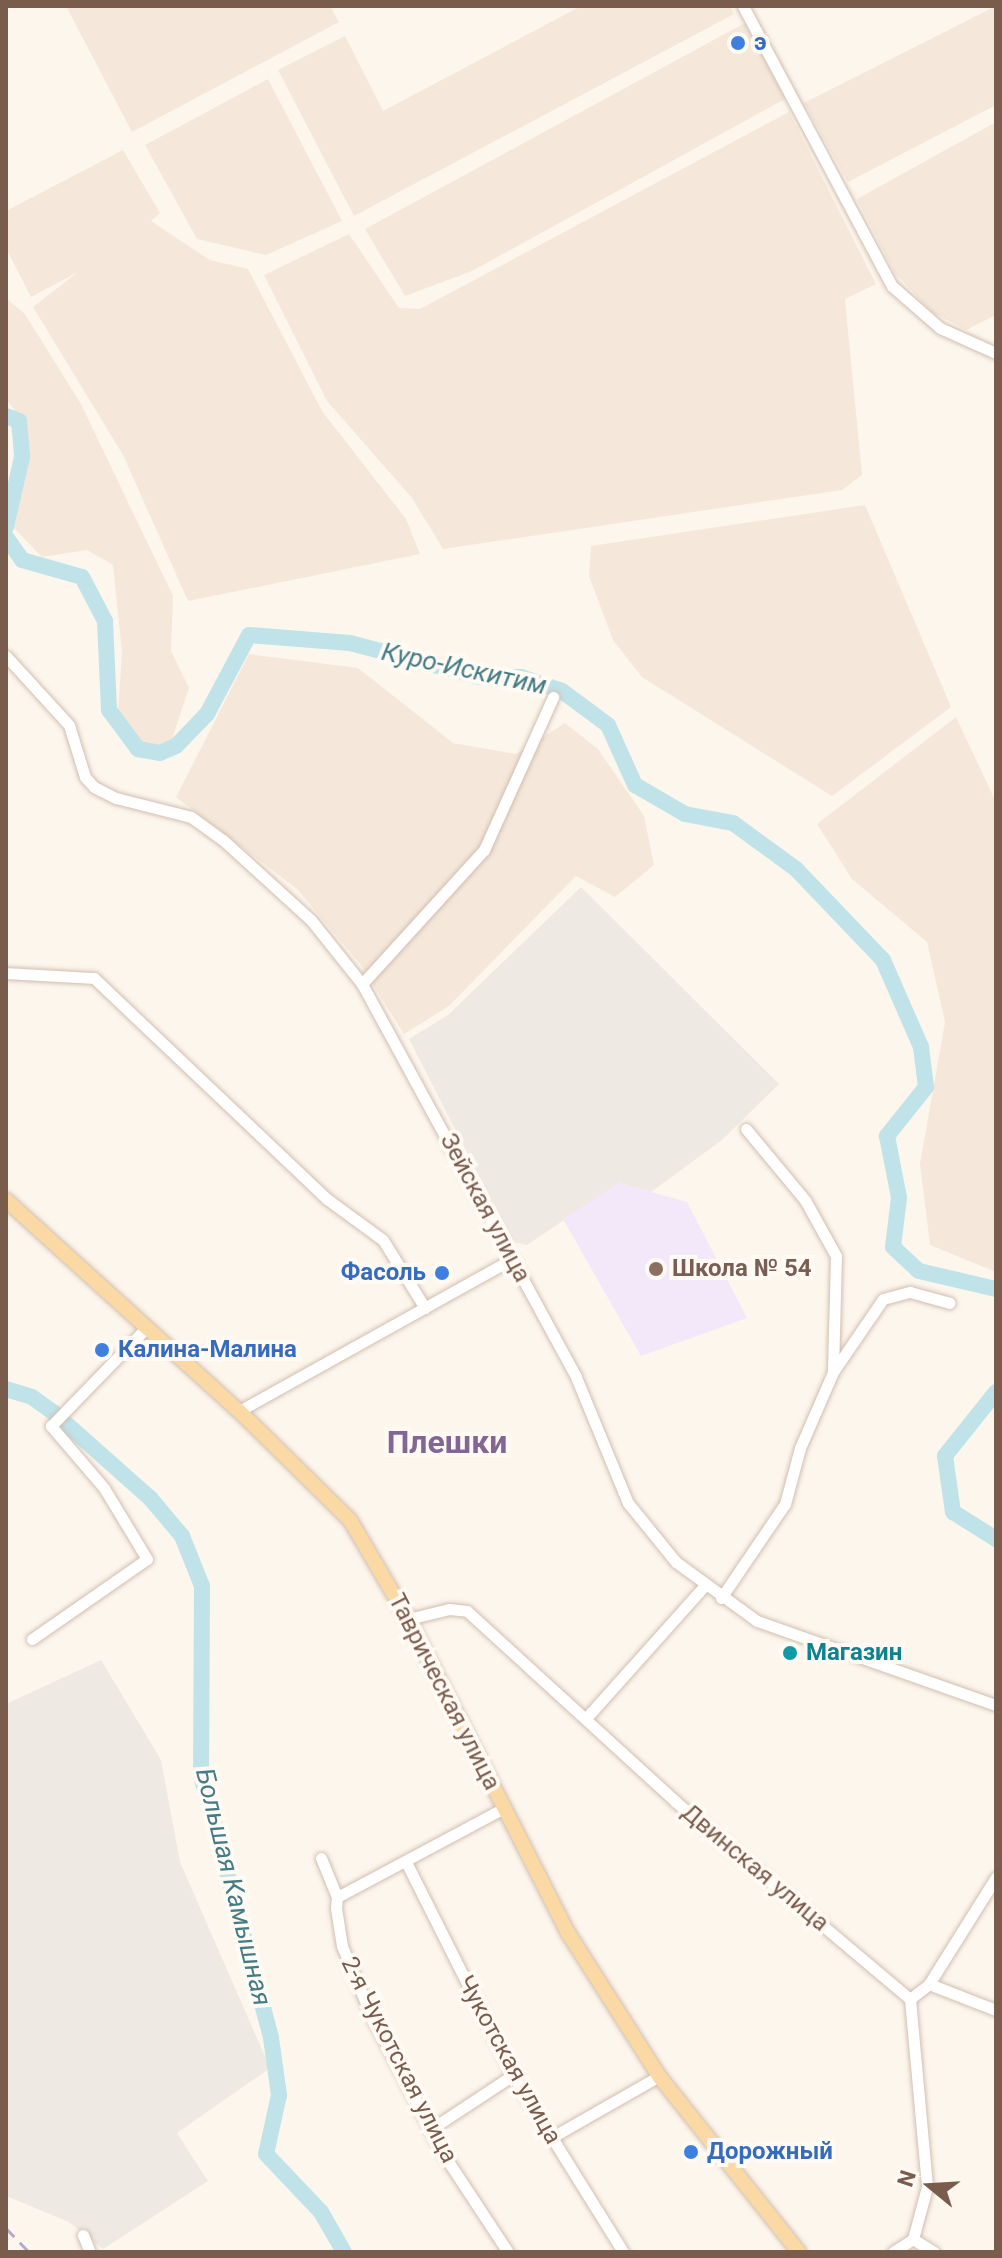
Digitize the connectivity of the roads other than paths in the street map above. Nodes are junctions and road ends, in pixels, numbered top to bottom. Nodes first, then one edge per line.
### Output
1 (743, 6) edge
2 (996, 353) edge
3 (6, 656) edge
4 (553, 697) dead end
5 (6, 973) edge
6 (362, 984) junction
7 (746, 1129) dead end
8 (6, 1200) edge
9 (512, 1259) junction
10 (950, 1303) dead end
11 (425, 1308) junction
12 (145, 1329) junction
13 (833, 1372) junction
14 (239, 1411) junction
15 (705, 1585) junction
16 (721, 1598) junction
17 (408, 1619) junction
18 (32, 1639) dead end
19 (996, 1705) edge
20 (588, 1716) junction
21 (504, 1808) junction
22 (321, 1858) dead end
23 (406, 1862) junction
24 (996, 1877) edge
25 (337, 1897) junction
26 (929, 1984) junction
27 (910, 1999) junction
28 (996, 2010) edge
29 (513, 2075) junction
30 (659, 2076) junction
31 (431, 2129) junction
32 (554, 2136) junction
33 (83, 2235) dead end
34 (913, 2239) junction
35 (90, 2252) edge
36 (508, 2252) edge
37 (623, 2252) edge
38 (799, 2252) edge
39 (893, 2252) edge
40 (934, 2252) edge

1 - 2 street
3 - 6 street, Зейская улица
4 - 6 street
5 - 11 street
6 - 9 street, Зейская улица
7 - 13 street
8 - 12 main road, Таврическая улица
9 - 11 street
9 - 15 street, Зейская улица
10 - 13 street
11 - 14 street
12 - 14 main road, Таврическая улица
12 - 18 street
13 - 16 street
14 - 17 main road, Таврическая улица
15 - 16 street, Зейская улица
15 - 20 street
16 - 19 street, Зейская улица
17 - 20 street, Двинская улица
17 - 21 main road, Таврическая улица
20 - 27 street, Двинская улица
21 - 23 street
21 - 30 main road, Таврическая улица
22 - 25 street, 2-я Чукотская улица
23 - 25 street
23 - 29 street, Чукотская улица
24 - 26 street
25 - 31 street, 2-я Чукотская улица
26 - 27 street
26 - 28 street
27 - 34 street
29 - 31 street
29 - 32 street, Чукотская улица
30 - 32 street
30 - 38 main road, Таврическая улица
31 - 36 street, 2-я Чукотская улица
32 - 37 street, Чукотская улица
33 - 35 street
34 - 39 street
34 - 40 street

